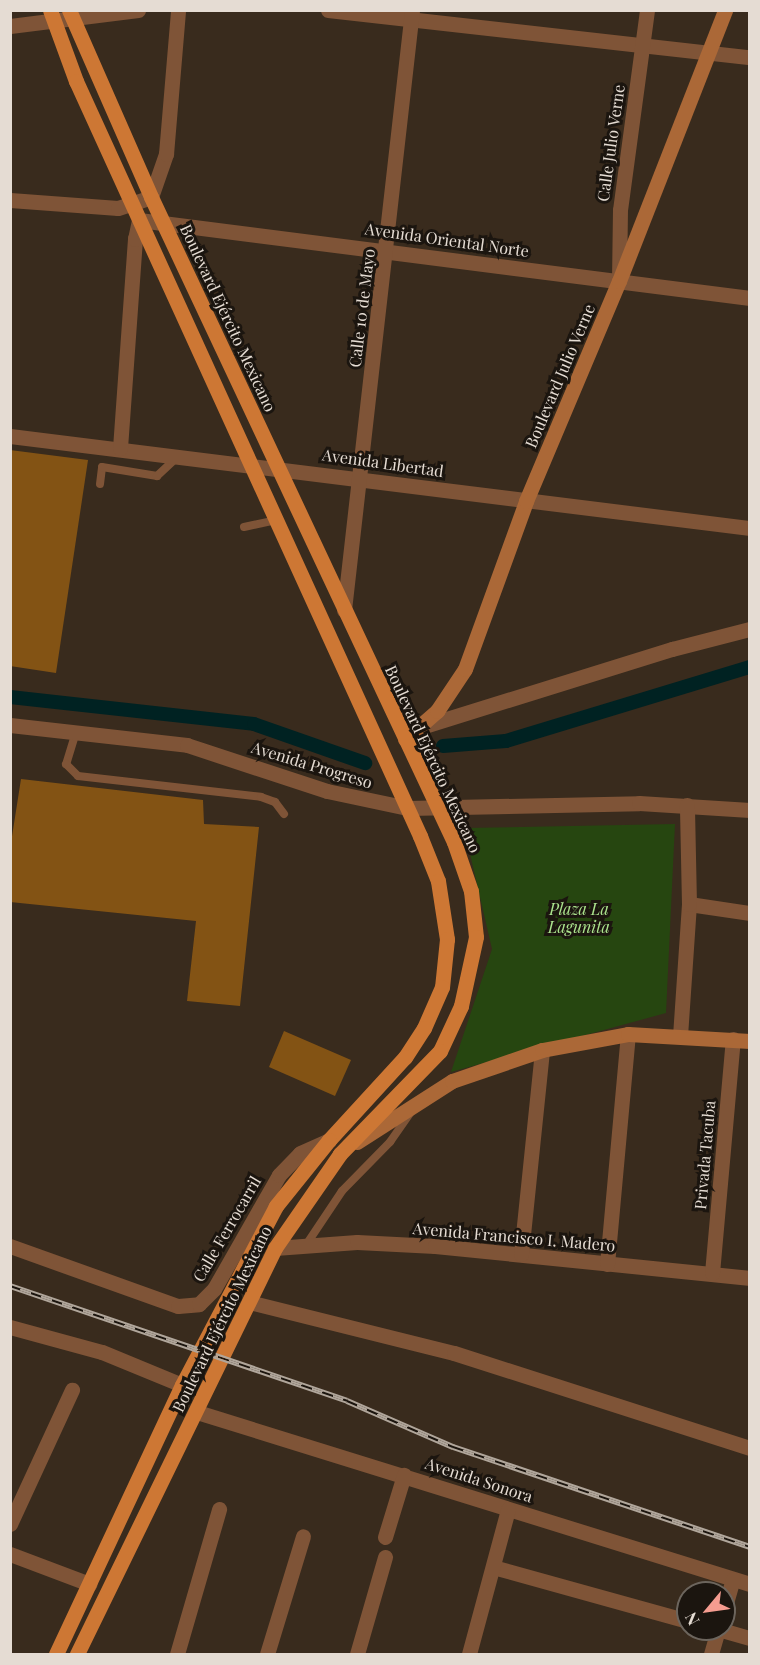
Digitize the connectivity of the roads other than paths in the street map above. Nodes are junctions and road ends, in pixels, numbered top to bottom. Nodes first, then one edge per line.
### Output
1 (138, 10) edge
2 (178, 10) edge
3 (328, 10) edge
4 (647, 10) edge
5 (725, 10) edge
6 (70, 16) edge
7 (412, 16) edge
8 (52, 17) edge
9 (10, 26) edge
10 (644, 46) junction
11 (710, 51) junction
12 (750, 57) edge
13 (151, 197) junction
14 (10, 200) edge
15 (132, 205) junction
16 (139, 220) junction
17 (163, 222) junction
18 (388, 251) junction
19 (619, 281) junction
20 (750, 298) edge
21 (10, 436) edge
22 (120, 448) junction
23 (178, 455) junction
24 (252, 464) junction
25 (277, 467) junction
26 (360, 478) junction
27 (100, 483) dead end
28 (526, 501) junction
29 (277, 520) junction
30 (244, 527) dead end
31 (750, 528) edge
32 (344, 610) junction
33 (750, 629) edge
34 (10, 725) edge
35 (420, 727) junction
36 (76, 731) junction
37 (406, 743) junction
38 (406, 803) junction
39 (687, 805) junction
40 (438, 807) junction
41 (750, 810) edge
42 (284, 814) dead end
43 (688, 904) junction
44 (750, 913) edge
45 (628, 1034) junction
46 (680, 1036) junction
47 (733, 1040) junction
48 (750, 1041) edge
49 (542, 1050) junction
50 (418, 1100) junction
51 (329, 1140) junction
52 (340, 1154) junction
53 (306, 1245) junction
54 (10, 1246) edge
55 (275, 1248) junction
56 (521, 1254) junction
57 (607, 1264) junction
58 (712, 1273) junction
59 (750, 1278) edge
60 (249, 1302) junction
61 (10, 1327) edge
62 (182, 1385) junction
63 (72, 1390) dead end
64 (197, 1412) junction
65 (750, 1448) edge
66 (404, 1475) junction
67 (219, 1509) dead end
68 (508, 1509) junction
69 (10, 1524) edge
70 (303, 1536) dead end
71 (385, 1537) dead end
72 (10, 1554) edge
73 (385, 1557) dead end
74 (493, 1567) junction
75 (733, 1579) joint
76 (90, 1584) junction
77 (750, 1584) edge
78 (676, 1618) edge
79 (56, 1654) edge
80 (77, 1654) edge
81 (177, 1654) edge
82 (267, 1654) edge
83 (357, 1654) edge
84 (470, 1654) edge

1 - 6 street
2 - 13 street
3 - 7 street
4 - 10 street, Calle Julio Verne
5 - 11 street, Boulevard Julio Verne
6 - 8 street
6 - 13 main road, Boulevard Ejército Mexicano
7 - 10 street
7 - 18 street, Calle 10 de Mayo
8 - 9 street
8 - 15 main road, Boulevard Ejército Mexicano
10 - 11 street
10 - 19 street, Calle Julio Verne
11 - 12 street
11 - 19 street, Boulevard Julio Verne
13 - 15 street
13 - 17 main road, Boulevard Ejército Mexicano
14 - 15 street
15 - 16 main road, Boulevard Ejército Mexicano
16 - 17 street, Avenida Oriental Norte
16 - 22 street
16 - 24 main road, Boulevard Ejército Mexicano
17 - 18 street, Avenida Oriental Norte
17 - 25 main road, Boulevard Ejército Mexicano
18 - 19 street, Avenida Oriental Norte
18 - 26 street, Calle 10 de Mayo
19 - 20 street, Avenida Oriental Norte
19 - 28 street, Boulevard Julio Verne
21 - 22 street, Avenida Libertad
22 - 23 street, Avenida Libertad
23 - 24 street, Avenida Libertad
23 - 27 lane
24 - 25 street, Avenida Libertad
24 - 29 main road, Boulevard Ejército Mexicano
25 - 26 street, Avenida Libertad
25 - 32 main road, Boulevard Ejército Mexicano
26 - 28 street, Avenida Libertad
26 - 32 street, Calle 10 de Mayo
28 - 31 street, Avenida Libertad
28 - 35 street, Boulevard Julio Verne
29 - 30 lane
29 - 38 main road, Boulevard Ejército Mexicano
32 - 37 main road, Boulevard Ejército Mexicano
33 - 35 street
34 - 36 street, Avenida Progreso
35 - 37 street, Boulevard Julio Verne
36 - 38 street, Avenida Progreso
36 - 42 lane
37 - 40 main road, Boulevard Ejército Mexicano
38 - 40 street, Avenida Progreso
38 - 51 main road, Boulevard Ejército Mexicano
39 - 40 street, Avenida Progreso
39 - 41 street, Avenida Progreso
39 - 43 street
40 - 52 main road, Boulevard Ejército Mexicano
43 - 44 street
43 - 46 street
45 - 46 street
45 - 49 street
45 - 57 street
46 - 47 street
47 - 48 street
47 - 58 street, Privada Tacuba
49 - 50 street
49 - 56 street
50 - 52 street
50 - 53 lane
51 - 54 street, Calle Ferrocarril
51 - 62 main road, Boulevard Ejército Mexicano
52 - 55 main road, Boulevard Ejército Mexicano
53 - 55 street, Avenida Francisco I. Madero
53 - 56 street, Avenida Francisco I. Madero
55 - 60 main road, Boulevard Ejército Mexicano
56 - 57 street, Avenida Francisco I. Madero
57 - 58 street, Avenida Francisco I. Madero
58 - 59 street, Avenida Francisco I. Madero
60 - 64 main road, Boulevard Ejército Mexicano
60 - 65 street
61 - 62 street
62 - 76 main road, Boulevard Ejército Mexicano
63 - 69 street
64 - 66 street, Avenida Sonora
64 - 80 main road, Boulevard Ejército Mexicano
66 - 68 street, Avenida Sonora
66 - 71 street
67 - 81 street
68 - 74 street
68 - 75 street, Avenida Sonora
70 - 82 street
72 - 76 street
73 - 83 street
74 - 78 street
74 - 84 street
75 - 77 street, Avenida Sonora
76 - 79 main road, Boulevard Ejército Mexicano

